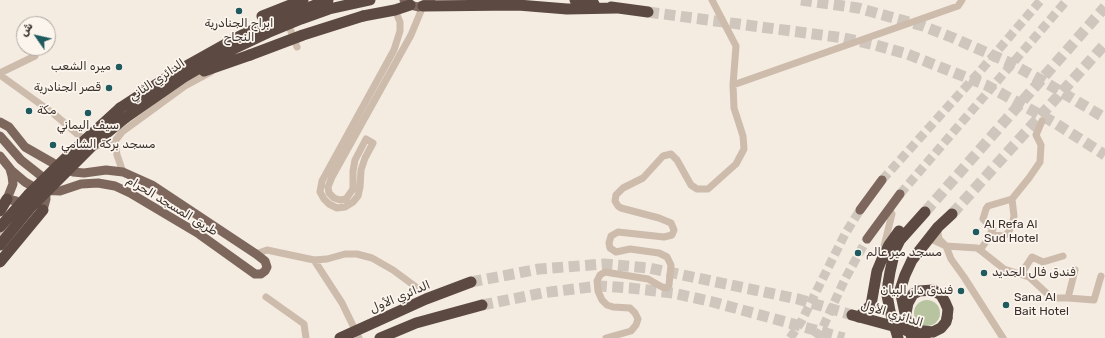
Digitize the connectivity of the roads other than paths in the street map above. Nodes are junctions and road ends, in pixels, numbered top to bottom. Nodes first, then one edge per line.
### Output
1 (303, 0) edge
2 (328, 0) edge
3 (370, 0) edge
4 (575, 0) edge
5 (712, 0) edge
6 (962, 0) edge
7 (280, 1) edge
8 (407, 2) edge
9 (427, 3) edge
10 (618, 8) junction
11 (395, 10) junction
12 (648, 12) tunnel mouth
13 (264, 25) junction
14 (297, 47) dead end
15 (35, 56) dead end
16 (223, 65) junction
17 (0, 74) edge
18 (184, 77) junction
19 (733, 85) junction
20 (123, 113) junction
21 (1042, 121) tunnel mouth
22 (0, 122) edge
23 (0, 136) edge
24 (115, 141) junction
25 (0, 156) edge
26 (21, 160) junction
27 (9, 168) junction
28 (123, 172) junction
29 (882, 180) tunnel mouth
30 (45, 190) junction
31 (60, 191) junction
32 (900, 194) tunnel mouth
33 (1012, 199) junction
34 (2, 202) edge
35 (24, 206) junction
36 (889, 209) junction
37 (43, 210) junction
38 (860, 210) tunnel mouth
39 (952, 214) tunnel mouth
40 (31, 225) junction
41 (0, 227) edge
42 (938, 228) junction
43 (0, 236) edge
44 (929, 238) junction
45 (867, 239) tunnel mouth
46 (988, 239) junction
47 (0, 245) edge
48 (946, 246) junction
49 (980, 250) junction
50 (256, 254) junction
51 (1063, 256) dead end
52 (882, 259) junction
53 (314, 260) junction
54 (0, 262) edge
55 (1075, 270) dead end
56 (1021, 274) junction
57 (1101, 276) dead end
58 (471, 282) tunnel mouth
59 (416, 287) dead end
60 (266, 297) dead end
61 (1068, 298) junction
62 (482, 305) tunnel mouth
63 (906, 318) junction
64 (899, 333) edge
65 (306, 338) edge
66 (340, 338) edge
67 (359, 338) edge
68 (380, 338) edge
69 (606, 338) edge
70 (912, 338) edge
71 (925, 338) edge
72 (1003, 338) edge

1 - 13 highway, bridge
2 - 13 highway, الدائري الثاني, bridge
3 - 13 highway, الدائري الثاني, bridge
4 - 10 highway
5 - 19 street
6 - 19 street
7 - 14 street
8 - 9 main road
8 - 11 highway
9 - 10 highway
9 - 11 street
10 - 12 highway
11 - 16 highway, bridge
13 - 18 highway, الدائري الثاني
13 - 20 highway, الدائري الثاني
15 - 17 street
16 - 18 highway
16 - 24 street
17 - 24 street
18 - 20 highway, الدائري الثاني
19 - 69 street
20 - 41 highway, الدائري الثاني, bridge
20 - 47 highway, الدائري الثاني, bridge
21 - 33 street
22 - 28 main road, طريق المسجد الحرام
23 - 26 main road
24 - 28 street
25 - 27 main road, طريق المسجد الحرام
26 - 27 main road
26 - 30 main road
27 - 30 main road, طريق المسجد الحرام
27 - 34 main road
28 - 50 main road, طريق المسجد الحرام
29 - 38 main road
30 - 31 main road, طريق المسجد الحرام
30 - 37 main road
31 - 37 main road
31 - 50 main road, طريق المسجد الحرام
32 - 36 main road
33 - 46 street
33 - 46 street
34 - 35 main road
35 - 40 main road
35 - 43 street
36 - 45 main road
36 - 52 street
37 - 40 highway
39 - 42 highway
40 - 54 highway
42 - 44 highway
42 - 48 street
44 - 48 street
44 - 63 highway
46 - 49 street
48 - 49 street
48 - 72 street
49 - 56 street
50 - 53 street
51 - 56 street
52 - 64 highway, الدائري الأول, bridge
52 - 64 highway
53 - 59 street
53 - 67 street
55 - 61 street
56 - 61 street
57 - 61 street
58 - 66 highway, الدائري الأول, bridge
60 - 65 street
62 - 68 highway
63 - 64 highway, bridge
63 - 70 highway
64 - 71 highway, الدائري الأول, bridge

